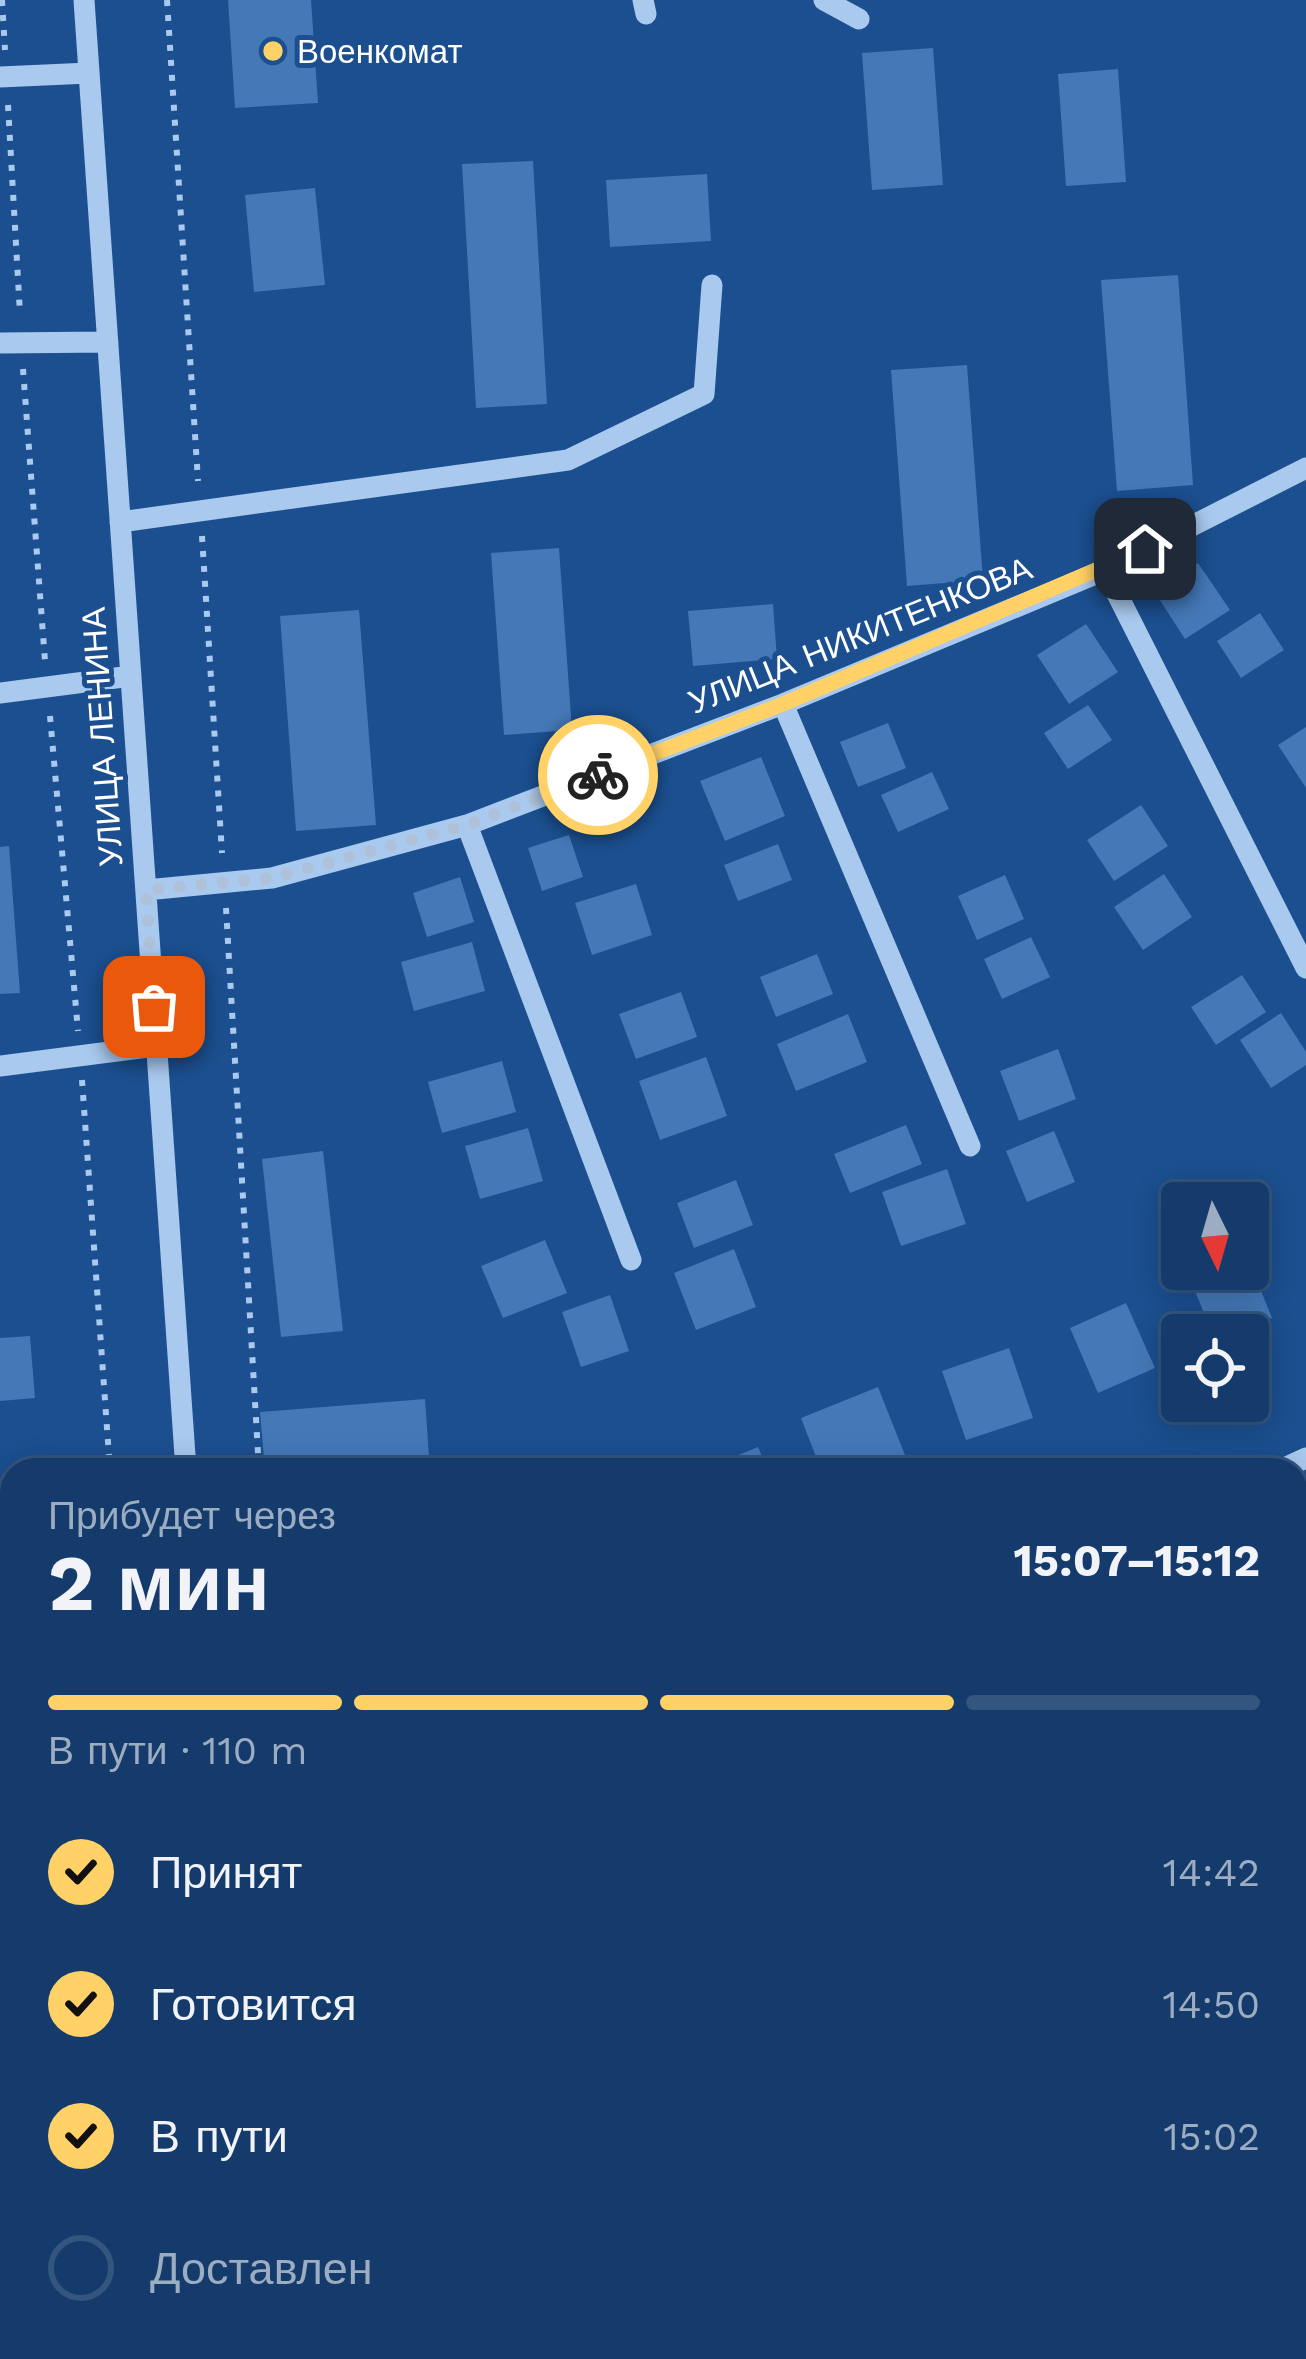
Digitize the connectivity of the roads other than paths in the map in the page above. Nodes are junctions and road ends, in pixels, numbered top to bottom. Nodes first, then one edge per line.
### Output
1 (84, 0) edge
2 (824, 0) edge
3 (859, 19) dead end
4 (89, 73) junction
5 (3, 77) edge
6 (712, 285) dead end
7 (11, 343) edge
8 (107, 343) junction
9 (1306, 468) edge
10 (120, 522) junction
11 (1105, 570) junction
12 (131, 676) junction
13 (0, 693) edge
14 (783, 704) junction
15 (467, 825) junction
16 (146, 890) junction
17 (1306, 968) edge
18 (156, 1046) junction
19 (0, 1066) edge
20 (970, 1146) dead end
21 (631, 1260) dead end
22 (184, 1458) edge

1 - 4 street, УЛИЦА ЛЕНИНА
2 - 3 street
4 - 5 street
4 - 8 street, УЛИЦА ЛЕНИНА
6 - 10 street
7 - 8 street
8 - 10 street, УЛИЦА ЛЕНИНА
9 - 11 street, УЛИЦА НИКИТЕНКОВА
10 - 12 street, УЛИЦА ЛЕНИНА
11 - 14 street, УЛИЦА НИКИТЕНКОВА
11 - 17 street
12 - 13 street
12 - 16 street, УЛИЦА ЛЕНИНА
14 - 15 street, УЛИЦА НИКИТЕНКОВА
14 - 20 street
15 - 16 street, УЛИЦА НИКИТЕНКОВА
15 - 21 street
16 - 18 street, УЛИЦА ЛЕНИНА
18 - 19 street
18 - 22 street, УЛИЦА ЛЕНИНА

